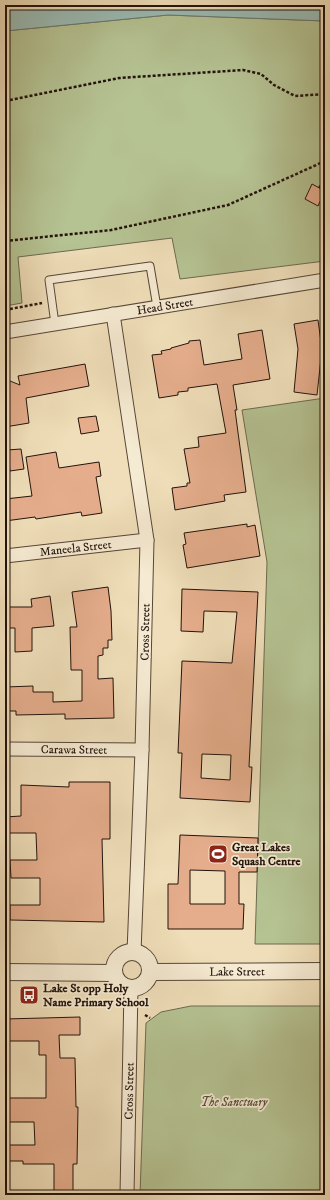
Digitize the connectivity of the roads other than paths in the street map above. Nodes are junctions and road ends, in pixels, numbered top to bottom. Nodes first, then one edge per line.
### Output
1 (325, 280) edge
2 (157, 307) junction
3 (113, 314) junction
4 (55, 324) junction
5 (5, 332) edge
6 (147, 540) junction
7 (5, 556) edge
8 (5, 749) edge
9 (142, 750) junction
10 (134, 952) junction
11 (325, 971) edge
12 (5, 972) edge
13 (150, 972) junction
14 (114, 973) junction
15 (131, 988) junction
16 (127, 1195) edge

1 - 2 street, Head Street
2 - 3 street, Head Street
2 - 4 lane
3 - 4 street, Head Street
3 - 6 street, Cross Street
4 - 5 street, Head Street
6 - 7 street, Maneela Street
6 - 9 street, Cross Street
8 - 9 street, Carawa Street
9 - 10 street, Cross Street
10 - 13 street
10 - 14 street
11 - 13 street, Lake Street
12 - 14 street
13 - 15 street
14 - 15 street
15 - 16 street, Cross Street

